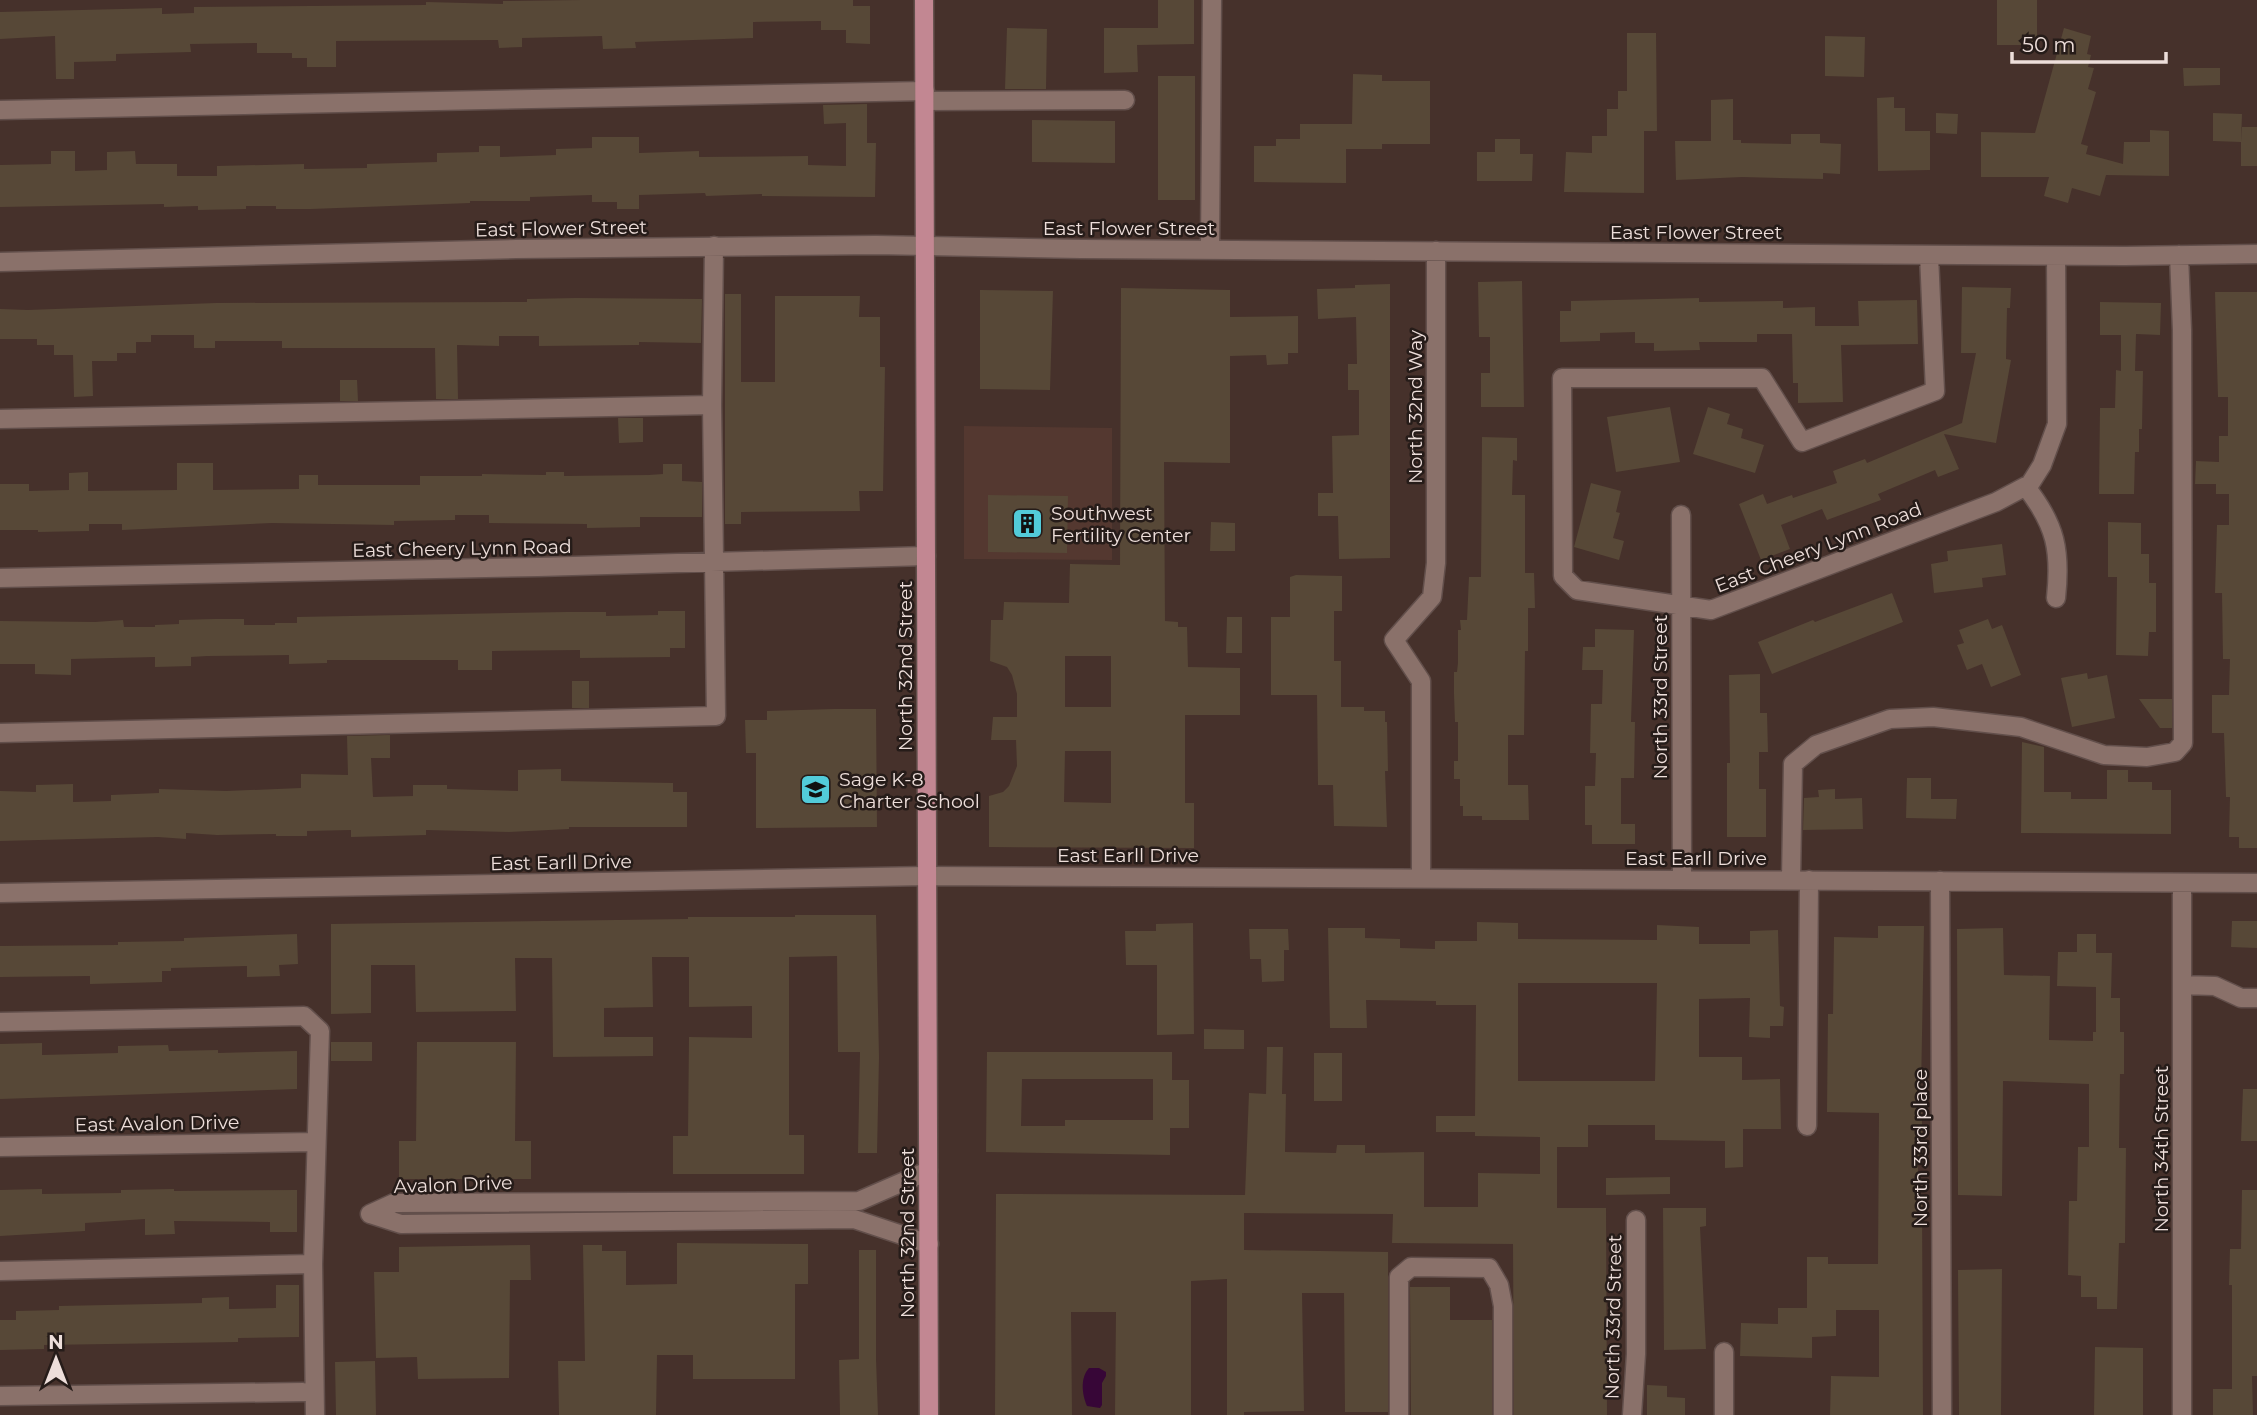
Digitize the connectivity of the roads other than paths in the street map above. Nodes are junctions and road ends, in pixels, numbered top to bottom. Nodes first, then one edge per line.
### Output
1 (924, 0) edge
2 (1212, 0) edge
3 (925, 96) junction
4 (1125, 100) dead end
5 (0, 110) edge
6 (714, 246) junction
7 (925, 246) junction
8 (1210, 249) junction
9 (1436, 251) junction
10 (2257, 254) edge
11 (1929, 255) junction
12 (2179, 255) junction
13 (2056, 256) junction
14 (0, 262) edge
15 (712, 405) junction
16 (0, 419) edge
17 (2026, 487) junction
18 (1681, 515) dead end
19 (926, 556) junction
20 (715, 562) junction
21 (0, 578) edge
22 (2056, 598) dead end
23 (1681, 607) junction
24 (0, 733) edge
25 (926, 876) junction
26 (1421, 878) junction
27 (1682, 879) junction
28 (1800, 880) junction
29 (1940, 881) junction
30 (2182, 883) junction
31 (2257, 883) edge
32 (0, 893) edge
33 (2182, 985) junction
34 (2257, 998) edge
35 (0, 1022) edge
36 (1807, 1126) dead end
37 (315, 1142) junction
38 (0, 1147) edge
39 (928, 1171) junction
40 (1636, 1220) dead end
41 (929, 1244) junction
42 (313, 1264) junction
43 (0, 1270) edge
44 (1724, 1352) dead end
45 (303, 1392) dead end
46 (0, 1396) edge
47 (315, 1415) edge
48 (929, 1415) edge
49 (1399, 1415) edge
50 (1503, 1415) edge
51 (1632, 1415) edge
52 (1724, 1415) edge
53 (1942, 1415) edge
54 (2182, 1415) edge

1 - 3 main road, North 32nd Street
2 - 8 street
3 - 4 street
3 - 5 street
3 - 7 main road, North 32nd Street
6 - 7 street, East Flower Street
6 - 14 street, East Flower Street
6 - 15 street
7 - 8 street, East Flower Street
7 - 19 main road, North 32nd Street
8 - 9 street, East Flower Street
9 - 11 street, East Flower Street
9 - 26 street, North 32nd Way
10 - 12 street, East Flower Street
11 - 13 street, East Flower Street
11 - 23 street, East Cheery Lynn Road
12 - 13 street, East Flower Street
12 - 28 street
13 - 17 street
15 - 16 street
15 - 20 street
17 - 22 street
17 - 23 street, East Cheery Lynn Road
18 - 23 street, North 33rd Street
19 - 20 street, East Cheery Lynn Road
19 - 25 main road, North 32nd Street
20 - 21 street, East Cheery Lynn Road
20 - 24 street
23 - 27 street, North 33rd Street
25 - 26 street, East Earll Drive
25 - 32 street, East Earll Drive
25 - 39 main road, North 32nd Street
26 - 27 street, East Earll Drive
27 - 28 street, East Earll Drive
28 - 29 street, East Earll Drive
28 - 36 street
29 - 30 street, East Earll Drive
29 - 53 street, North 33rd place
30 - 31 street, East Earll Drive
30 - 33 street, North 34th Street
33 - 34 street
33 - 54 street, North 34th Street
35 - 37 street
37 - 38 street, East Avalon Drive
37 - 42 street
39 - 41 main road, North 32nd Street
39 - 41 street, Avalon Drive
40 - 51 street, North 33rd Street
41 - 48 main road, North 32nd Street
42 - 43 street
42 - 47 street
44 - 52 street
45 - 46 street
49 - 50 street

